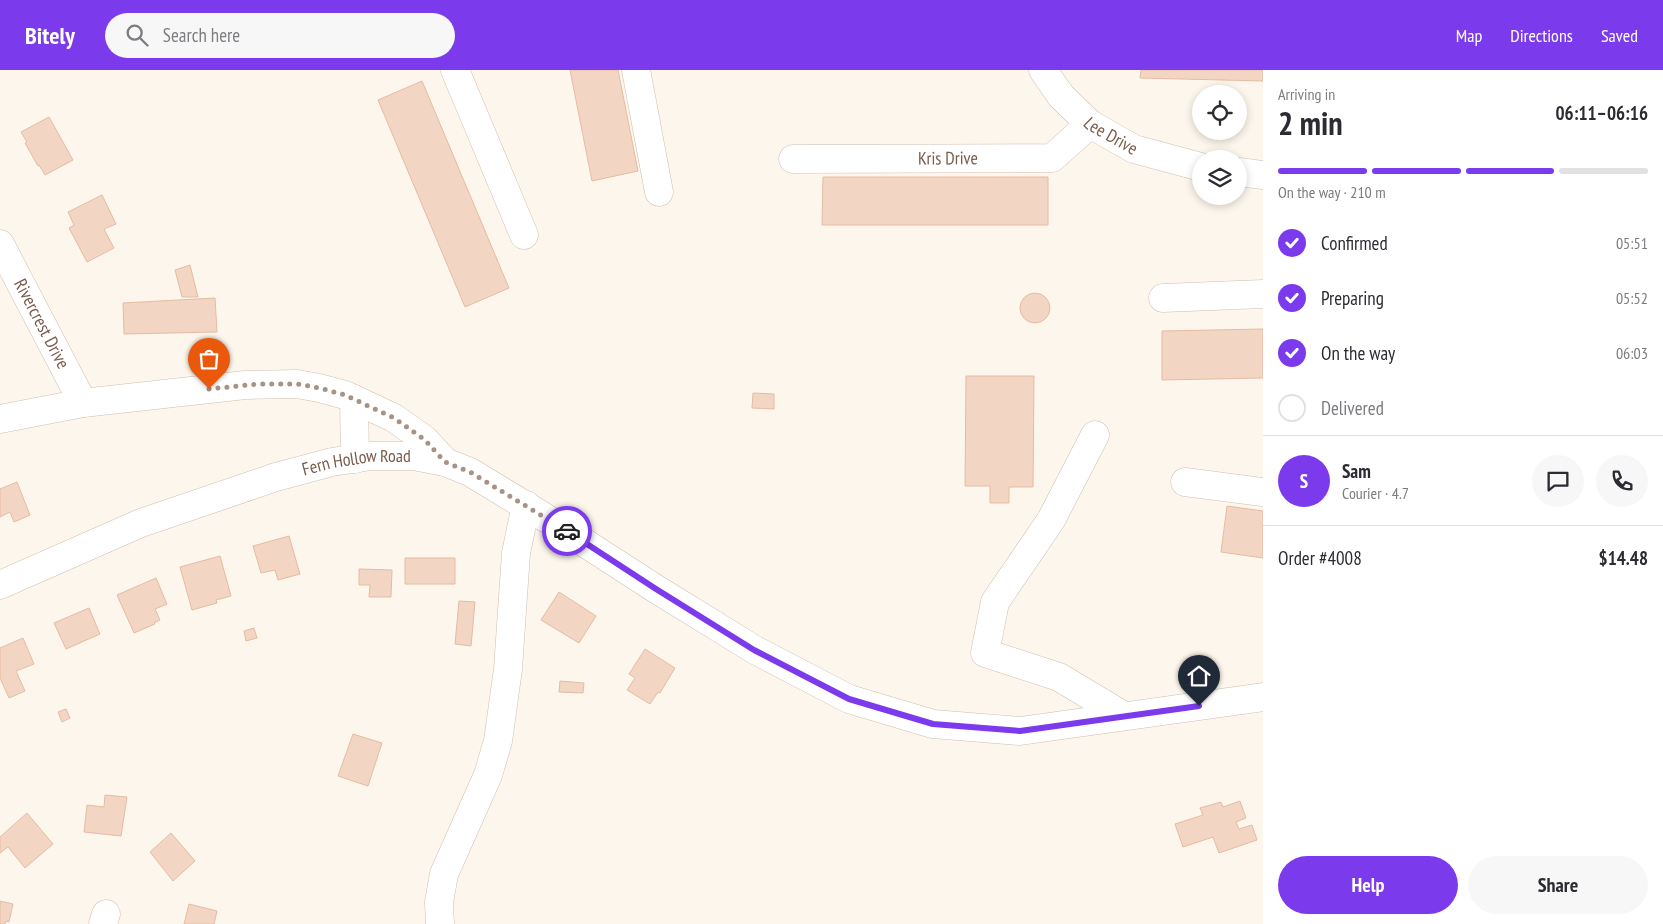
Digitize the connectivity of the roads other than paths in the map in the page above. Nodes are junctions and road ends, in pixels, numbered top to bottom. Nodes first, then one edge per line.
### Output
1 (455, 70) edge
2 (636, 70) edge
3 (1043, 70) edge
4 (1090, 124) junction
5 (793, 159) dead end
6 (1192, 165) edge
7 (1247, 173) edge
8 (1263, 175) edge
9 (659, 192) dead end
10 (524, 235) dead end
11 (0, 244) edge
12 (1263, 294) edge
13 (1163, 298) dead end
14 (354, 399) junction
15 (83, 403) junction
16 (0, 419) edge
17 (1095, 436) dead end
18 (354, 459) junction
19 (445, 462) junction
20 (1185, 482) dead end
21 (1263, 492) edge
22 (526, 505) junction
23 (0, 585) edge
24 (1263, 697) edge
25 (1124, 716) junction
26 (440, 924) edge

1 - 10 street
2 - 9 street
3 - 4 street, Lee Drive
4 - 5 street, Kris Drive
4 - 6 street, Lee Drive
7 - 8 street
11 - 15 street, Rivercrest Drive
12 - 13 street
14 - 15 street
14 - 18 street
14 - 19 street
15 - 16 street
17 - 25 street
18 - 19 street, Fern Hollow Road
18 - 23 street, Fern Hollow Road
19 - 22 street, Fern Hollow Road
20 - 21 street
22 - 25 street, Fern Hollow Road
22 - 26 street
24 - 25 street, Fern Hollow Road

